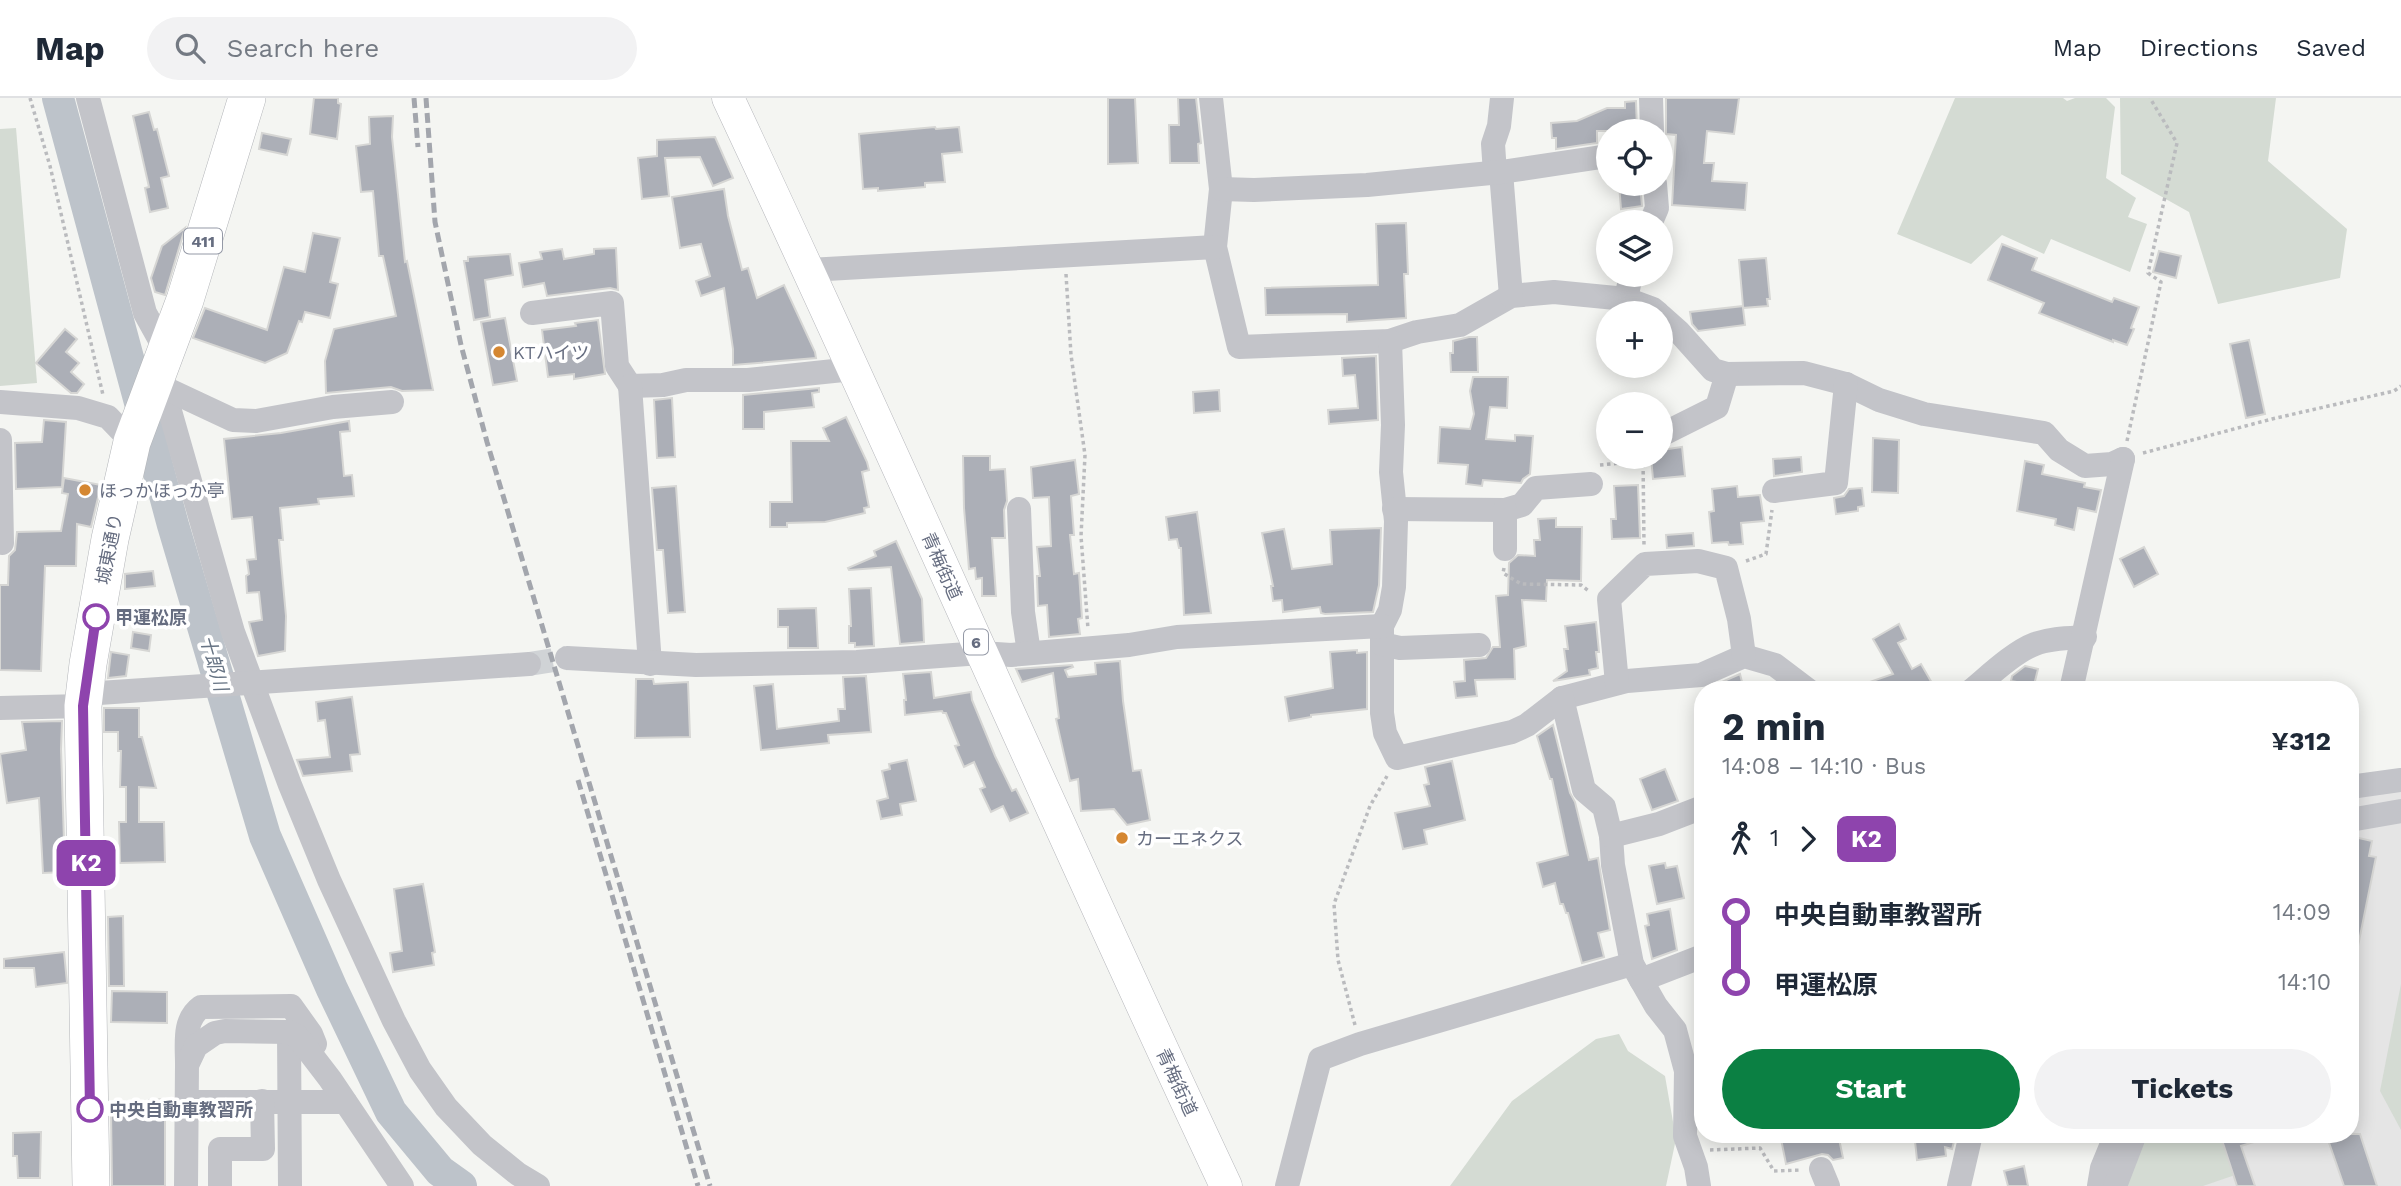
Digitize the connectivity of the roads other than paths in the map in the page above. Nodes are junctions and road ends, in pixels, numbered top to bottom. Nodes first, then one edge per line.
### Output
1 (88, 98) edge
2 (247, 98) edge
3 (727, 98) edge
4 (1211, 98) edge
5 (1502, 98) edge
6 (1651, 98) edge
7 (1652, 119) edge
8 (1596, 158) edge
9 (1498, 172) junction
10 (1221, 189) junction
11 (1215, 247) junction
12 (808, 270) junction
13 (1628, 287) edge
14 (1511, 296) junction
15 (1626, 299) junction
16 (1631, 301) edge
17 (532, 313) dead end
18 (1673, 326) edge
19 (1390, 341) junction
20 (160, 367) junction
21 (853, 369) junction
22 (1727, 374) junction
23 (1846, 384) junction
24 (630, 386) junction
25 (0, 402) edge
26 (392, 402) dead end
27 (120, 429) junction
28 (1673, 429) edge
29 (0, 440) edge
30 (1591, 484) road end
31 (1774, 491) road end
32 (1019, 509) dead end
33 (1394, 509) junction
34 (1505, 510) junction
35 (2, 543) dead end
36 (1504, 549) road end
37 (1382, 635) junction
38 (2085, 637) junction
39 (1479, 645) dead end
40 (981, 653) junction
41 (1029, 653) junction
42 (1744, 656) junction
43 (567, 658) tunnel mouth
44 (529, 664) tunnel mouth
45 (650, 664) junction
46 (1796, 681) edge
47 (1982, 681) edge
48 (2076, 681) edge
49 (1617, 683) junction
50 (252, 684) junction
51 (1562, 698) junction
52 (83, 700) junction
53 (0, 708) edge
54 (2401, 780) edge
55 (2359, 786) edge
56 (1694, 810) edge
57 (2401, 811) edge
58 (2359, 818) edge
59 (1611, 836) junction
60 (1694, 958) edge
61 (1636, 972) junction
62 (289, 1031) junction
63 (187, 1065) junction
64 (330, 1079) junction
65 (262, 1101) junction
66 (290, 1101) junction
67 (186, 1102) junction
68 (345, 1102) junction
69 (1969, 1143) edge
70 (2112, 1143) edge
71 (2132, 1143) edge
72 (91, 1186) edge
73 (186, 1186) edge
74 (220, 1186) edge
75 (290, 1186) edge
76 (402, 1186) edge
77 (538, 1186) edge
78 (1226, 1186) edge
79 (1287, 1186) edge
80 (1699, 1186) edge
81 (1959, 1186) edge
82 (2099, 1186) edge
83 (2115, 1186) edge

1 - 20 street
2 - 20 highway, 城東通り / 411
3 - 12 main road, 青梅街道 / 6
4 - 10 street
5 - 9 street
6 - 7 street
8 - 9 street
9 - 10 street
9 - 14 street
10 - 11 street
11 - 12 street
11 - 19 street
12 - 21 main road, 青梅街道 / 6
13 - 15 street
14 - 15 street
14 - 19 street
15 - 16 street
17 - 24 street
18 - 22 street
19 - 33 street
20 - 26 street
20 - 27 highway, 城東通り / 411
20 - 50 street
21 - 24 street
21 - 40 main road, 青梅街道 / 6
22 - 23 street
22 - 28 street
23 - 31 street
23 - 38 street
24 - 45 street
25 - 27 street
27 - 52 highway, 城東通り / 411
29 - 35 street
30 - 34 street
32 - 41 street
33 - 34 street
33 - 37 street
34 - 36 street
37 - 39 street
37 - 41 street
37 - 51 street
38 - 47 street
38 - 48 street
40 - 41 street
40 - 45 street
40 - 78 main road, 青梅街道 / 6
42 - 46 street
42 - 49 street
42 - 49 street
43 - 45 street
44 - 50 street
49 - 51 street
50 - 52 street
50 - 77 street
51 - 59 street
52 - 53 street
52 - 72 highway, 城東通り / 411
54 - 55 street
56 - 59 street
57 - 58 street
59 - 61 street
60 - 61 street
61 - 79 street
61 - 80 street
62 - 63 street
62 - 64 street
62 - 66 street
63 - 64 street
63 - 67 street
64 - 68 street
65 - 66 street
65 - 67 street
65 - 74 street
66 - 68 street
66 - 75 street
67 - 73 street
68 - 76 street
69 - 81 street
70 - 82 street
71 - 83 street

